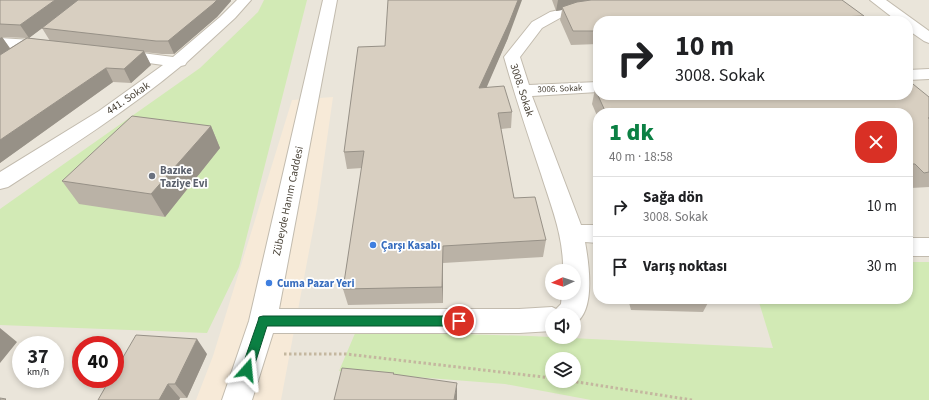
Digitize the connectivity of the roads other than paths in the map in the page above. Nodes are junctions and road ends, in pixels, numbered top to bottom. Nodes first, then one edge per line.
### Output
1 (244, 0) edge
2 (330, 0) edge
3 (877, 0) edge
4 (606, 5) edge
5 (899, 16) edge
6 (913, 27) edge
7 (50, 31) edge
8 (929, 38) edge
9 (0, 43) edge
10 (32, 45) junction
11 (63, 48) edge
12 (102, 53) edge
13 (13, 57) edge
14 (179, 62) junction
15 (929, 74) edge
16 (913, 75) edge
17 (593, 87) edge
18 (522, 91) junction
19 (0, 182) edge
20 (572, 233) junction
21 (593, 234) edge
22 (913, 246) edge
23 (929, 247) edge
24 (573, 308) edge
25 (545, 319) edge
26 (263, 321) junction
27 (237, 400) edge

1 - 14 street, 441. Sokak
2 - 26 street, Zübeyde Hanım Caddesi
3 - 5 street
4 - 18 street, 3008. Sokak
6 - 8 street
7 - 10 street
9 - 10 street
10 - 11 street
10 - 13 street
12 - 14 street
14 - 19 street, 441. Sokak
15 - 16 street
17 - 18 street, 3006. Sokak
18 - 20 street, 3008. Sokak
20 - 21 street
20 - 24 street, 3008. Sokak
22 - 23 street
25 - 26 street
26 - 27 street, Zübeyde Hanım Caddesi

